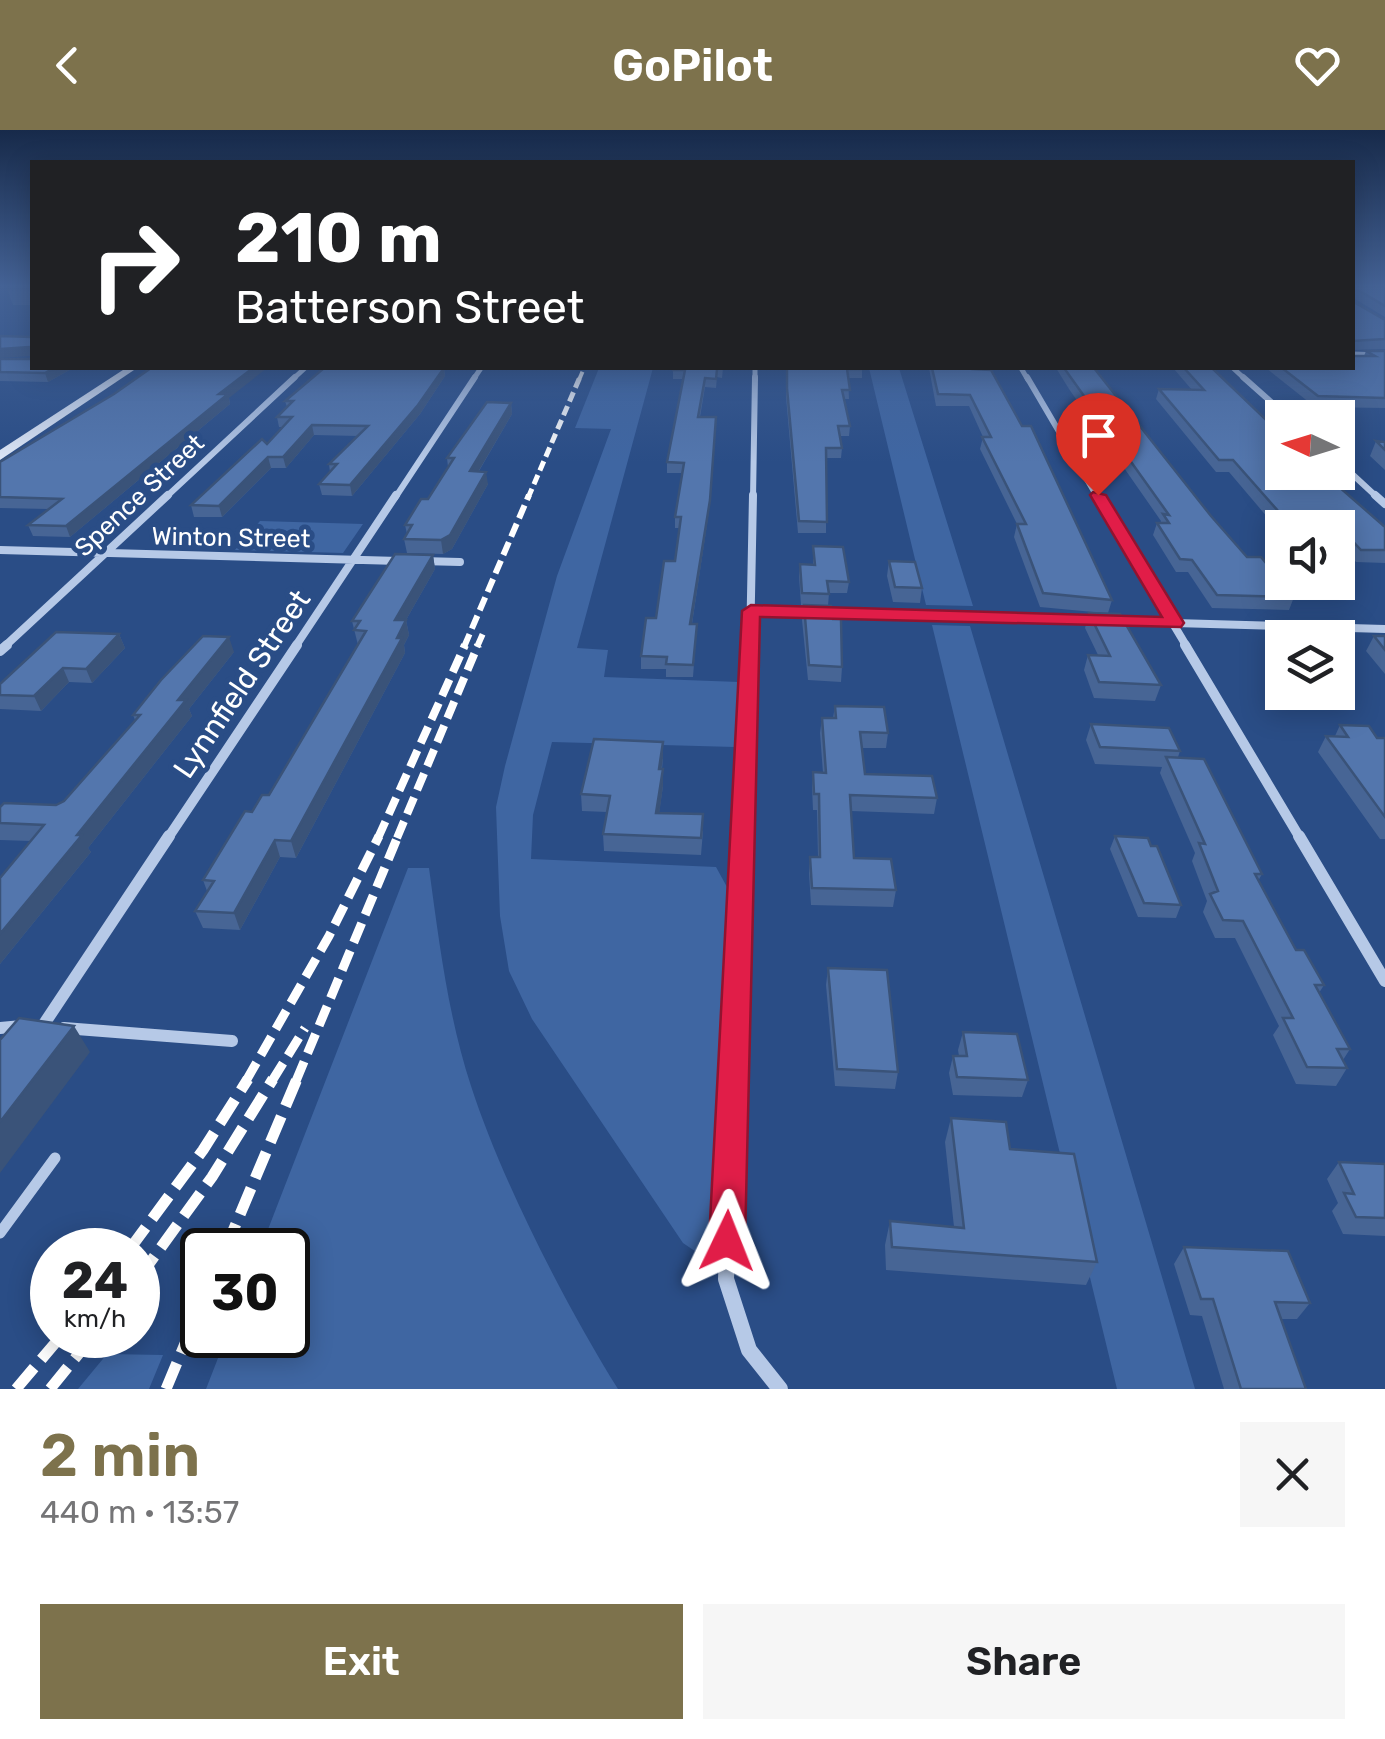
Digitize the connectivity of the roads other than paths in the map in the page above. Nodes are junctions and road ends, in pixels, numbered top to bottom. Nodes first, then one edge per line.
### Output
1 (1355, 354) edge
2 (1385, 355) edge
3 (129, 370) edge
4 (303, 370) edge
5 (480, 370) edge
6 (755, 370) edge
7 (1022, 370) edge
8 (1235, 370) edge
9 (1269, 400) edge
10 (0, 456) edge
11 (1355, 477) edge
12 (1385, 504) edge
13 (0, 550) edge
14 (105, 554) junction
15 (354, 560) junction
16 (460, 562) dead end
17 (751, 611) junction
18 (1175, 623) junction
19 (1385, 630) edge
20 (0, 651) edge
21 (1385, 981) edge
22 (42, 1027) junction
23 (0, 1028) edge
24 (232, 1040) dead end
25 (55, 1158) dead end
26 (0, 1233) edge
27 (780, 1389) edge

1 - 2 street
3 - 10 street
4 - 14 street, Spence Street
5 - 15 street, Lynnfield Street
6 - 17 street
7 - 18 street
8 - 9 street
11 - 12 street
13 - 14 street, Winton Street
14 - 15 street, Winton Street
14 - 20 street, Spence Street
15 - 16 street, Winton Street
15 - 22 street, Lynnfield Street
17 - 18 street
17 - 27 street
18 - 19 street
18 - 21 street
22 - 23 street
22 - 24 street
25 - 26 lane

